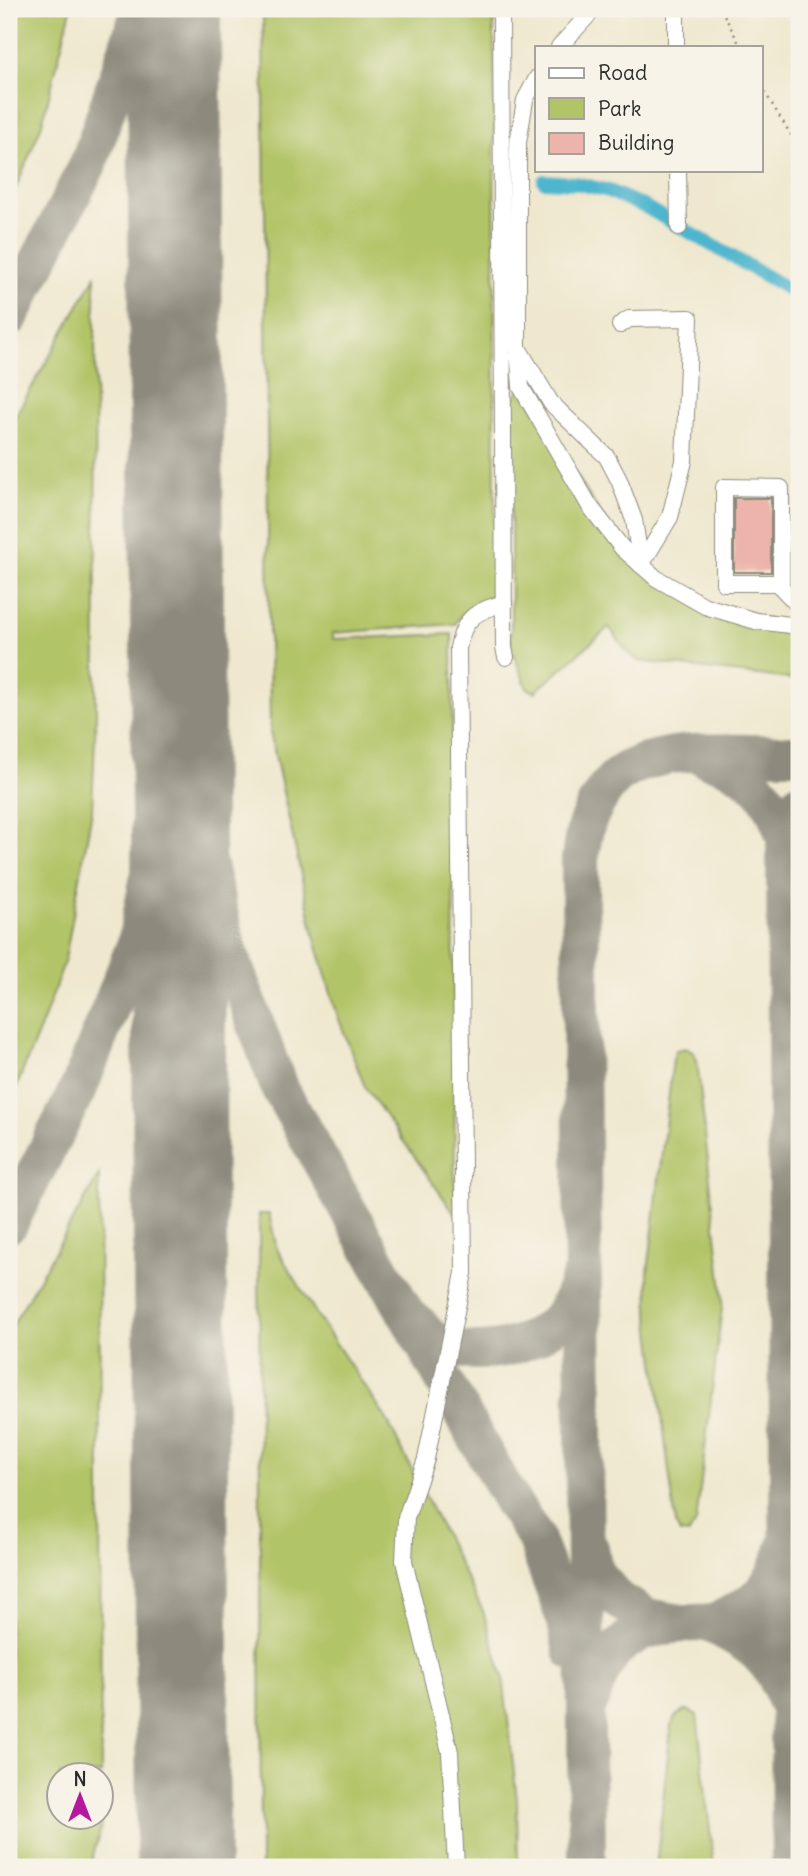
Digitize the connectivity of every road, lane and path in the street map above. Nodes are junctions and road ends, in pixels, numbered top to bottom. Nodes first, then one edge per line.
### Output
1 (501, 9) edge
2 (594, 9) edge
3 (676, 9) edge
4 (721, 9) edge
5 (560, 46) edge
6 (676, 46) edge
7 (740, 46) edge
8 (535, 82) edge
9 (762, 88) edge
10 (799, 148) edge
11 (678, 172) edge
12 (679, 228) dead end
13 (620, 325) dead end
14 (518, 348) junction
15 (503, 374) junction
16 (641, 565) junction
17 (781, 587) junction
18 (504, 603) junction
19 (799, 606) edge
20 (799, 625) edge
21 (506, 657) dead end
22 (456, 1867) edge

1 - 15 lane
2 - 5 lane
3 - 6 lane
4 - 7 path
8 - 14 lane
9 - 10 path
11 - 12 lane
13 - 16 lane
14 - 15 lane
14 - 16 lane
14 - 16 lane
15 - 18 lane
16 - 20 lane
17 - 17 lane
17 - 19 lane
18 - 21 lane
18 - 22 lane

